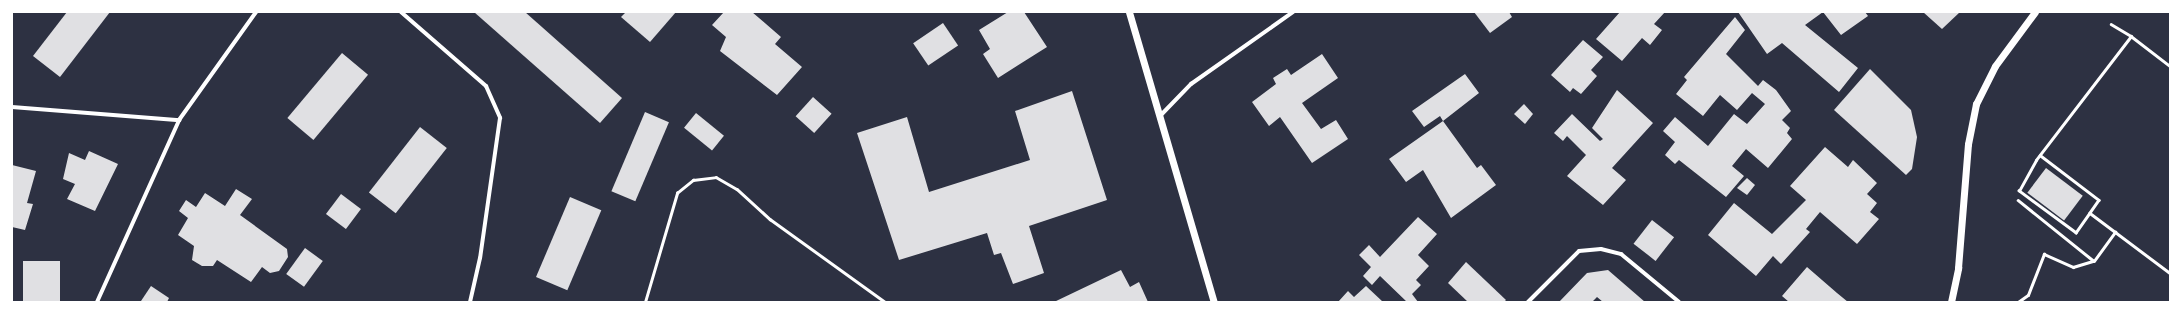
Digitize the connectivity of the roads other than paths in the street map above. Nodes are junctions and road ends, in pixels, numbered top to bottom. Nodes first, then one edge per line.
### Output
1 (256, 12) edge
2 (401, 12) edge
3 (1129, 12) edge
4 (1293, 12) edge
5 (2035, 12) edge
6 (12, 107) edge
7 (1160, 117) junction
8 (179, 120) junction
9 (97, 302) edge
10 (470, 302) edge
11 (1214, 302) edge
12 (1528, 302) edge
13 (1679, 302) edge
14 (1951, 302) edge

1 - 8 street
2 - 10 street
3 - 7 street
4 - 7 street
5 - 14 street
6 - 8 street
7 - 11 street
8 - 9 street
12 - 13 street

